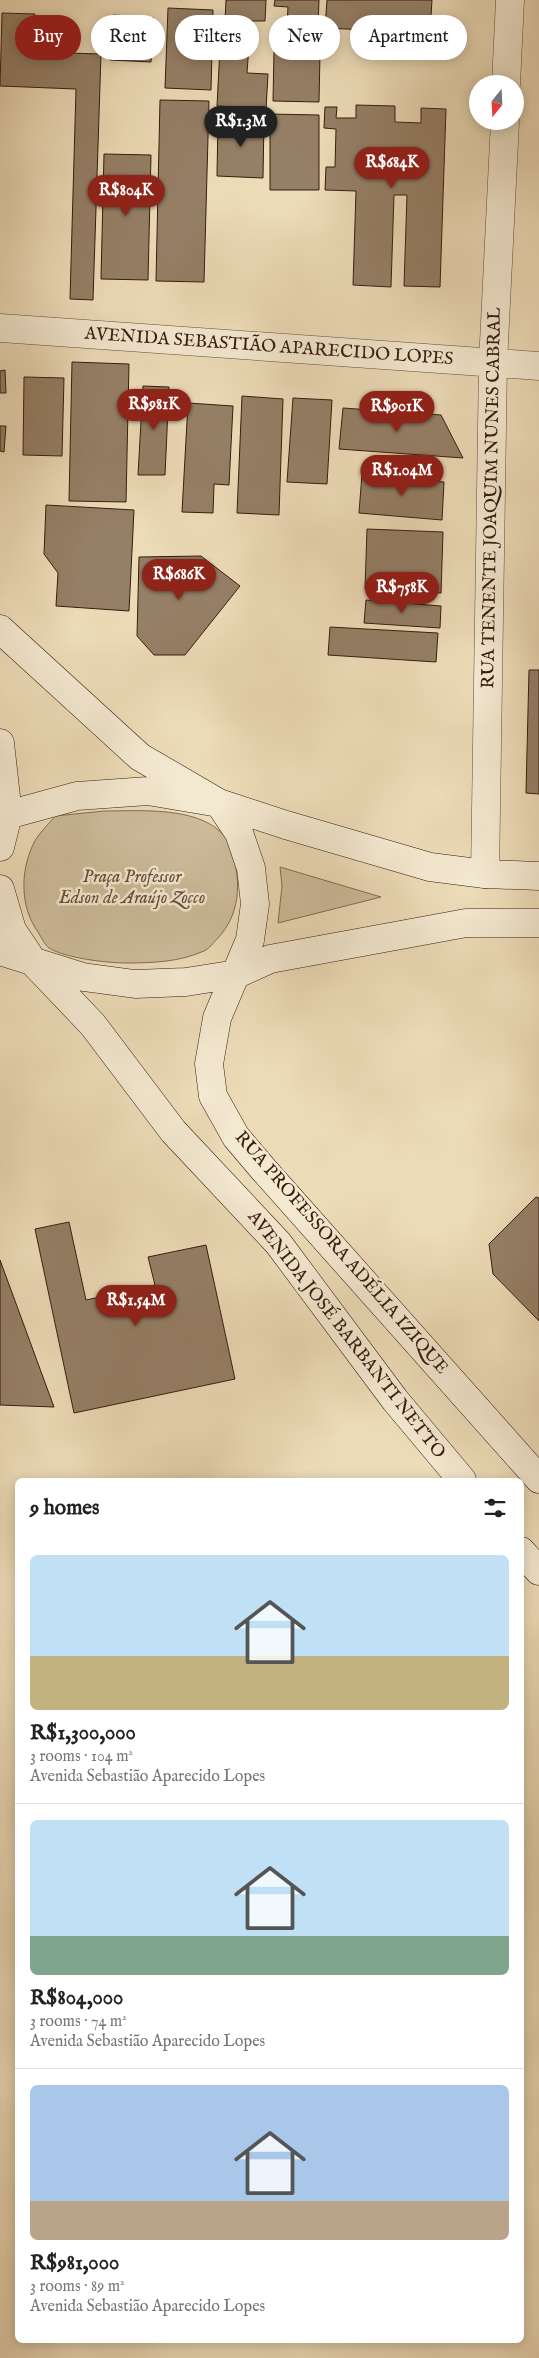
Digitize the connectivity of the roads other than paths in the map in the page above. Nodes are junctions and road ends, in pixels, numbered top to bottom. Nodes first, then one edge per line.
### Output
1 (510, 0) edge
2 (506, 75) edge
3 (505, 130) edge
4 (0, 328) edge
5 (493, 363) junction
6 (539, 366) edge
7 (0, 629) edge
8 (0, 743) edge
9 (219, 803) junction
10 (4, 816) edge
11 (0, 847) edge
12 (484, 874) junction
13 (539, 876) edge
14 (0, 889) edge
15 (539, 923) edge
16 (0, 951) edge
17 (34, 963) junction
18 (237, 974) junction
19 (460, 1478) edge
20 (539, 1479) edge
21 (524, 1554) edge
22 (539, 1571) edge

1 - 2 street
3 - 5 street, RUA TENENTE JOAQUIM NUNES CABRAL
4 - 5 street, AVENIDA SEBASTIÃO APARECIDO LOPES
5 - 6 street, AVENIDA SEBASTIÃO APARECIDO LOPES
5 - 12 street, RUA TENENTE JOAQUIM NUNES CABRAL
7 - 9 street
8 - 10 street
9 - 10 street
9 - 12 street
9 - 18 street, RUA PROFESSORA ADÉLIA IZIQUE
10 - 11 street
12 - 13 street
14 - 17 street, AVENIDA JOSÉ BARBANTI NETTO
15 - 18 street
16 - 17 street
17 - 18 street
17 - 19 street, AVENIDA JOSÉ BARBANTI NETTO
18 - 20 street, RUA PROFESSORA ADÉLIA IZIQUE
21 - 22 street

